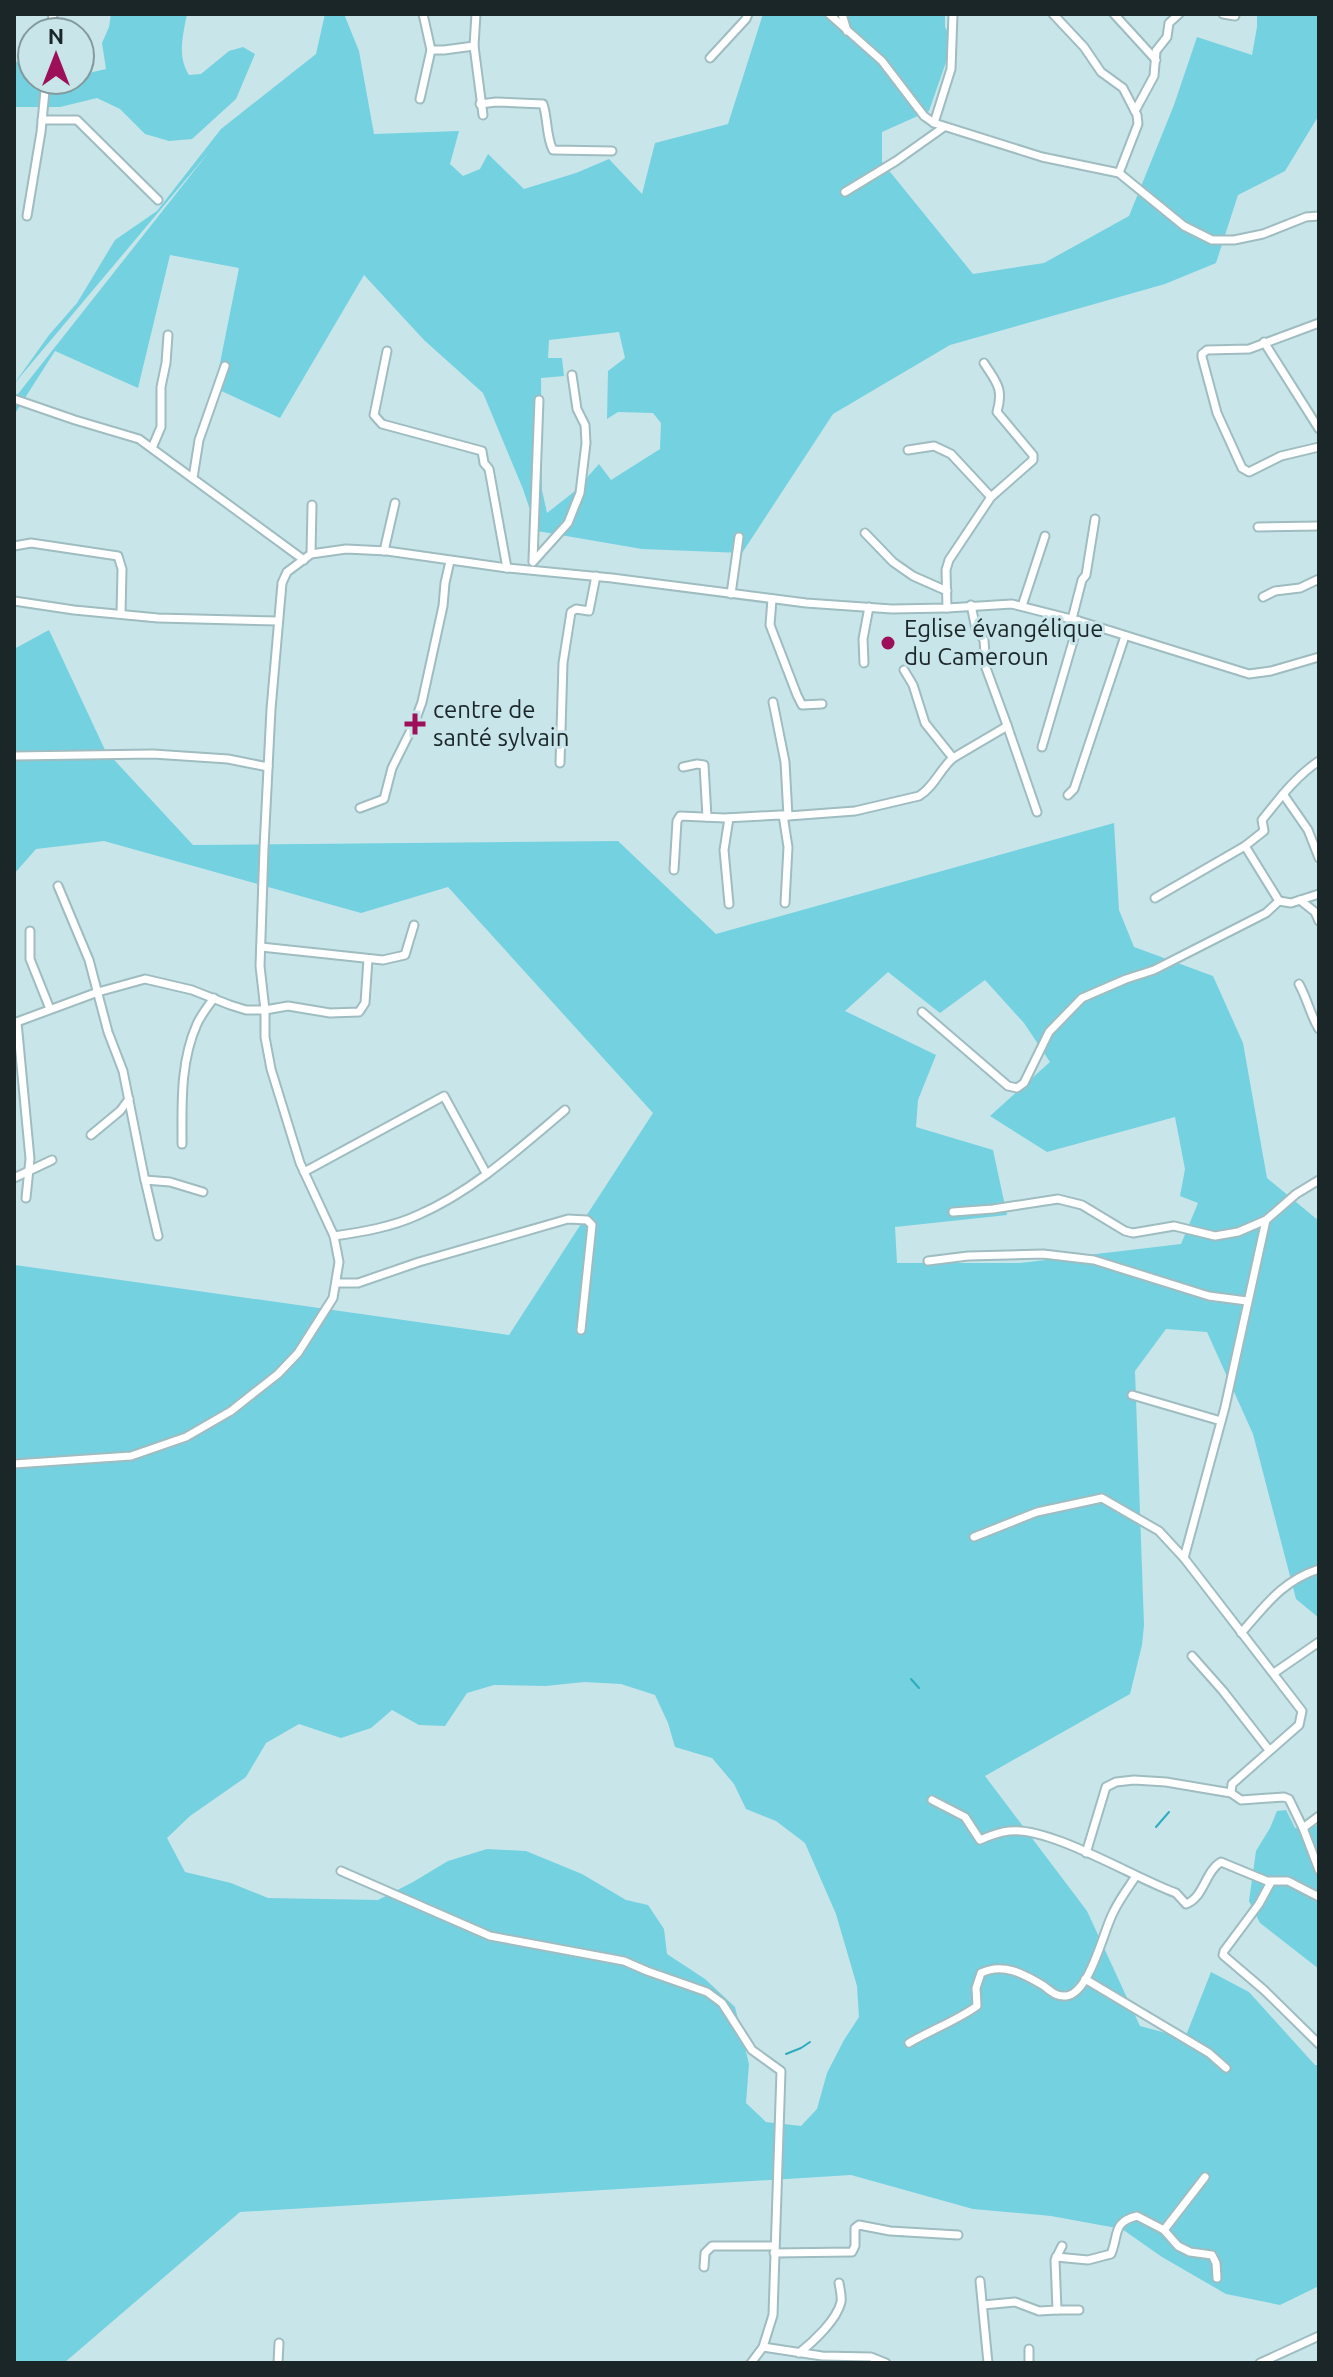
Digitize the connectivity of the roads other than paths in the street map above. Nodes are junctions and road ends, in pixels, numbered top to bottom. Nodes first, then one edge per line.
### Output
1 (423, 14) edge
2 (476, 14) edge
3 (748, 14) edge
4 (829, 14) edge
5 (842, 14) edge
6 (953, 14) edge
7 (1053, 14) edge
8 (1114, 14) edge
9 (1179, 14) edge
10 (1223, 14) edge
11 (1235, 16) edge
12 (848, 33) junction
13 (474, 46) junction
14 (431, 50) junction
15 (710, 58) dead end
16 (1156, 60) junction
17 (44, 96) edge
18 (420, 99) dead end
19 (480, 104) junction
20 (1135, 111) junction
21 (483, 115) dead end
22 (42, 120) junction
23 (934, 123) junction
24 (944, 127) junction
25 (612, 151) dead end
26 (1119, 173) junction
27 (845, 192) dead end
28 (158, 200) dead end
29 (27, 216) dead end
30 (1319, 216) edge
31 (1319, 323) edge
32 (168, 335) dead end
33 (1264, 342) junction
34 (387, 351) dead end
35 (984, 363) dead end
36 (225, 366) dead end
37 (572, 375) dead end
38 (14, 399) edge
39 (539, 400) dead end
40 (1319, 429) edge
41 (1319, 447) edge
42 (152, 448) junction
43 (908, 450) dead end
44 (193, 478) junction
45 (991, 497) junction
46 (395, 503) dead end
47 (312, 505) dead end
48 (1095, 519) dead end
49 (1319, 526) edge
50 (1258, 527) dead end
51 (865, 533) dead end
52 (1045, 536) dead end
53 (739, 537) dead end
54 (14, 546) edge
55 (384, 551) junction
56 (311, 554) junction
57 (304, 560) junction
58 (450, 561) junction
59 (533, 566) junction
60 (507, 568) junction
61 (596, 576) junction
62 (1319, 579) edge
63 (947, 591) junction
64 (731, 594) junction
65 (1263, 597) dead end
66 (772, 599) junction
67 (14, 601) edge
68 (971, 605) junction
69 (1022, 606) junction
70 (869, 607) junction
71 (947, 608) junction
72 (121, 614) junction
73 (1076, 620) junction
74 (278, 621) junction
75 (1125, 636) junction
76 (1319, 657) edge
77 (864, 663) dead end
78 (904, 670) dead end
79 (773, 702) dead end
80 (822, 704) dead end
81 (1007, 725) junction
82 (1042, 747) dead end
83 (14, 756) edge
84 (953, 758) junction
85 (1319, 761) edge
86 (560, 763) dead end
87 (268, 767) junction
88 (683, 767) dead end
89 (1283, 794) junction
90 (1068, 795) dead end
91 (360, 808) dead end
92 (1037, 812) dead end
93 (785, 816) junction
94 (707, 817) junction
95 (729, 818) junction
96 (1245, 846) junction
97 (1319, 858) edge
98 (674, 870) dead end
99 (58, 886) dead end
100 (1319, 894) edge
101 (1155, 898) dead end
102 (1300, 900) junction
103 (1279, 901) junction
104 (785, 903) dead end
105 (729, 904) dead end
106 (1319, 921) edge
107 (414, 925) dead end
108 (30, 931) dead end
109 (261, 947) junction
110 (368, 959) junction
111 (1299, 984) dead end
112 (98, 992) junction
113 (214, 998) junction
114 (50, 1009) junction
115 (265, 1010) junction
116 (922, 1012) dead end
117 (15, 1022) edge
118 (1319, 1029) edge
119 (129, 1099) junction
120 (565, 1110) dead end
121 (91, 1135) dead end
122 (182, 1144) dead end
123 (52, 1160) dead end
124 (29, 1172) junction
125 (304, 1172) junction
126 (486, 1173) junction
127 (14, 1178) edge
128 (145, 1180) junction
129 (1319, 1180) edge
130 (203, 1192) dead end
131 (26, 1198) dead end
132 (953, 1212) dead end
133 (1266, 1220) junction
134 (158, 1236) dead end
135 (334, 1236) junction
136 (928, 1261) dead end
137 (337, 1283) junction
138 (1247, 1301) junction
139 (581, 1330) dead end
140 (1132, 1395) dead end
141 (1221, 1421) junction
142 (14, 1464) edge
143 (974, 1537) dead end
144 (1184, 1558) junction
145 (1319, 1569) edge
146 (1241, 1633) junction
147 (1319, 1642) edge
148 (1192, 1656) dead end
149 (1274, 1673) junction
150 (1269, 1750) junction
151 (1231, 1793) junction
152 (932, 1800) dead end
153 (1319, 1816) edge
154 (1303, 1828) junction
155 (1086, 1853) junction
156 (1319, 1870) edge
157 (341, 1871) dead end
158 (1136, 1876) junction
159 (1271, 1882) junction
160 (1319, 1897) edge
161 (1085, 1979) junction
162 (909, 2043) dead end
163 (1319, 2044) edge
164 (1226, 2068) dead end
165 (1205, 2177) dead end
166 (1164, 2230) junction
167 (958, 2235) dead end
168 (1062, 2246) dead end
169 (774, 2249) junction
170 (1056, 2257) junction
171 (704, 2267) dead end
172 (1217, 2278) dead end
173 (980, 2281) dead end
174 (839, 2283) dead end
175 (983, 2305) junction
176 (1057, 2310) junction
177 (1079, 2310) dead end
178 (1319, 2336) edge
179 (279, 2343) dead end
180 (763, 2347) junction
181 (1029, 2349) dead end
182 (799, 2353) junction
183 (824, 2360) edge
184 (278, 2363) edge
185 (751, 2363) edge
186 (886, 2363) edge
187 (988, 2363) edge
188 (1029, 2363) edge
189 (1260, 2363) edge

1 - 14 street
2 - 13 street
3 - 15 street
4 - 12 street
5 - 12 street
6 - 23 street
7 - 20 street
8 - 16 street
9 - 16 street
10 - 11 street
12 - 23 street
13 - 14 street
13 - 19 street
14 - 18 street
16 - 20 street
17 - 22 street
19 - 21 street
19 - 25 street
20 - 26 street
22 - 28 street
22 - 29 street
23 - 24 street
24 - 26 street
24 - 27 street
26 - 30 street
31 - 33 street
32 - 42 street
33 - 40 street
33 - 41 street
34 - 60 street
35 - 45 street
36 - 44 street
37 - 59 street
38 - 42 street
39 - 59 street
42 - 44 street
43 - 45 street
44 - 57 street
45 - 63 street
46 - 55 street
47 - 56 street
48 - 73 street
49 - 50 street
51 - 63 street
52 - 69 street
53 - 64 street
54 - 72 street
55 - 56 street
55 - 58 street
56 - 57 street
57 - 74 street
58 - 60 street
58 - 91 street
59 - 60 street
59 - 61 street
61 - 64 street
61 - 86 street
62 - 65 street
63 - 71 street
64 - 66 street
66 - 70 street
66 - 80 street
67 - 72 street
68 - 69 street
68 - 71 street
68 - 81 street
69 - 73 street
70 - 71 street
70 - 77 street
72 - 74 street
73 - 75 street
73 - 82 street
74 - 87 street
75 - 76 street
75 - 90 street
78 - 84 street
79 - 93 street
81 - 84 street
81 - 92 street
83 - 87 street
84 - 93 street
85 - 89 street
87 - 109 street
88 - 94 street
89 - 96 street
89 - 97 street
93 - 95 street
93 - 104 street
94 - 95 street
94 - 98 street
95 - 105 street
96 - 101 street
96 - 103 street
99 - 112 street
100 - 102 street
102 - 103 street
102 - 106 street
103 - 116 street
107 - 110 street
108 - 114 street
109 - 110 street
109 - 115 street
110 - 115 street
111 - 118 street
112 - 113 street
112 - 114 street
112 - 119 street
113 - 115 street
113 - 122 street
114 - 117 street
115 - 125 street
117 - 124 street
119 - 121 street
119 - 128 street
120 - 126 street
123 - 124 street
124 - 127 street
124 - 131 street
125 - 126 street
125 - 135 street
126 - 135 street
128 - 130 street
128 - 134 street
129 - 133 street
132 - 133 street
133 - 138 street
135 - 137 street
136 - 138 street
137 - 139 street
137 - 142 street
138 - 141 street
140 - 141 street
141 - 144 street
143 - 144 street
144 - 146 street
145 - 146 street
146 - 149 street
147 - 149 street
148 - 150 street
149 - 150 street
150 - 151 street
151 - 154 street
151 - 155 street
152 - 155 street
153 - 154 street
154 - 156 street
155 - 158 street
157 - 169 street
158 - 159 street
158 - 161 street
159 - 160 street
159 - 163 street
161 - 162 street
161 - 164 street
165 - 166 street
166 - 170 street
166 - 172 street
167 - 169 street
168 - 170 street
169 - 171 street
169 - 180 street
170 - 176 street
173 - 175 street
174 - 182 street
175 - 176 street
175 - 187 street
176 - 177 street
178 - 189 street
179 - 184 street
180 - 182 street
180 - 185 street
181 - 188 street
182 - 183 street
183 - 186 street

